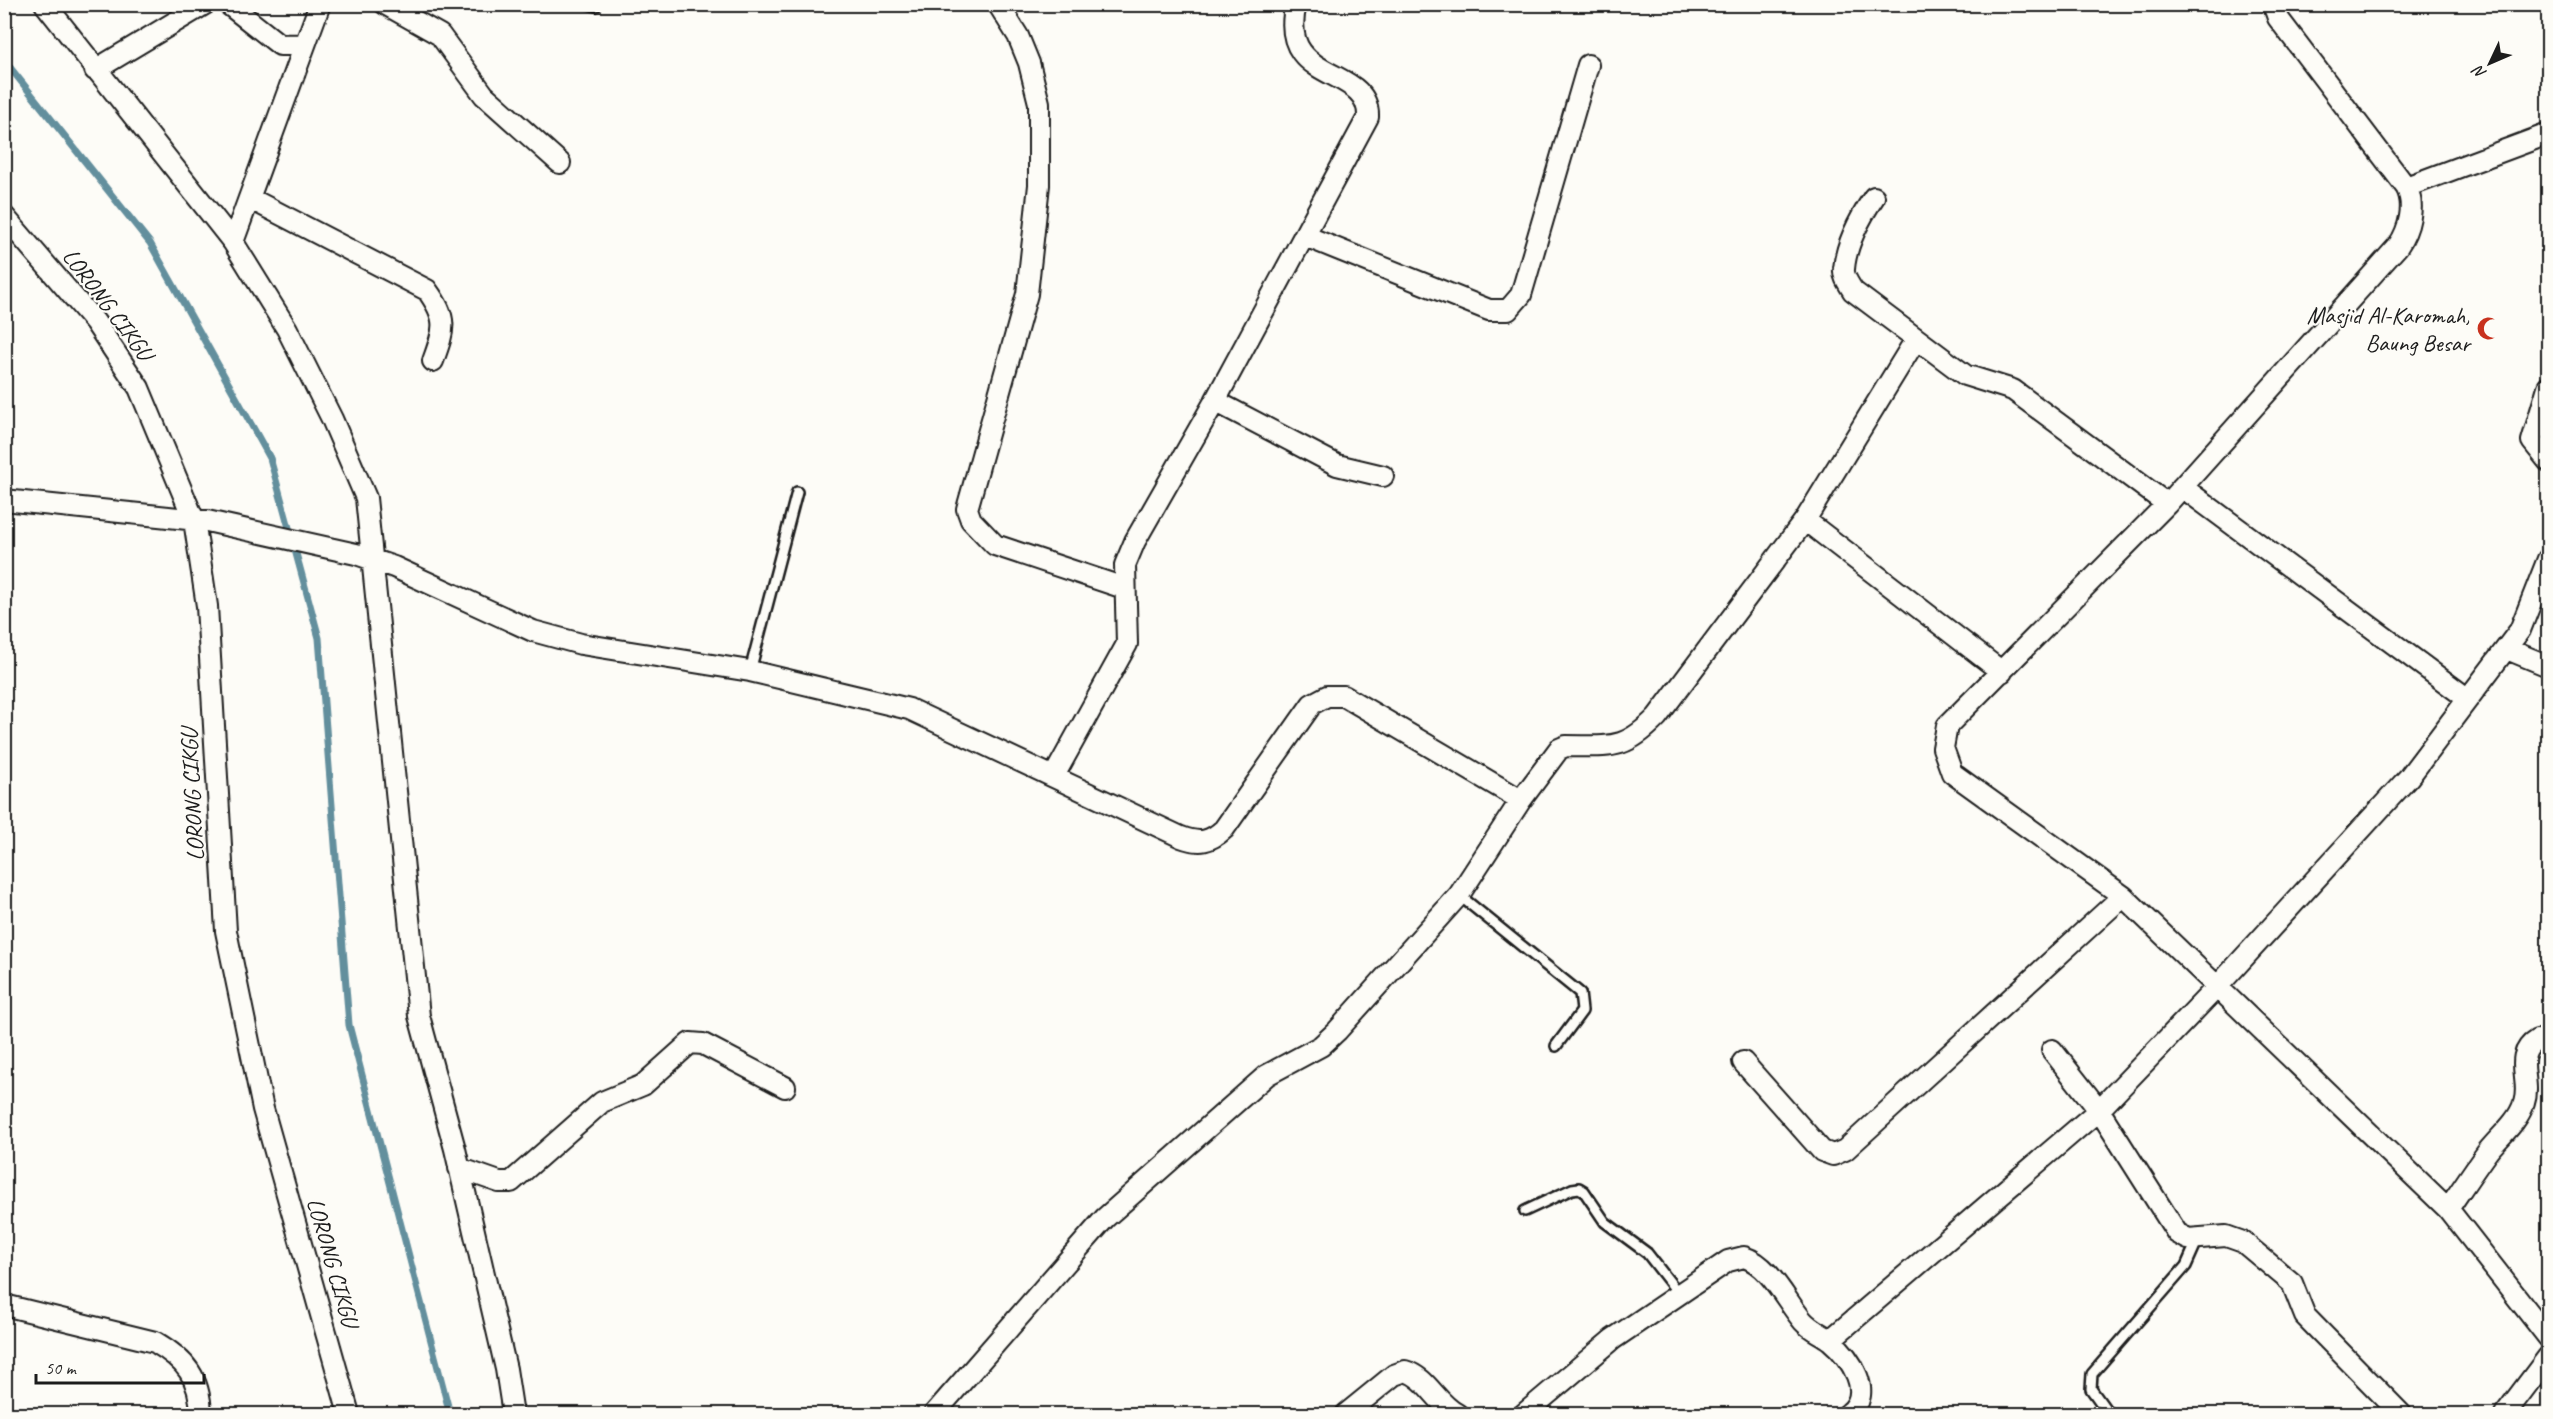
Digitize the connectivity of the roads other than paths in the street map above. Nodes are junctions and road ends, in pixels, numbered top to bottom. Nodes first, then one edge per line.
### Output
1 (45, 4) edge
2 (205, 4) edge
3 (228, 4) edge
4 (320, 4) edge
5 (385, 4) edge
6 (998, 4) edge
7 (1296, 4) edge
8 (2273, 4) edge
9 (305, 44) junction
10 (1588, 65) dead end
11 (96, 70) junction
12 (2548, 134) edge
13 (560, 163) dead end
14 (2406, 187) junction
15 (1874, 197) dead end
16 (249, 198) junction
17 (4, 216) edge
18 (1305, 236) junction
19 (233, 242) junction
20 (1916, 339) junction
21 (433, 361) dead end
22 (2548, 387) edge
23 (1215, 401) junction
24 (2548, 461) edge
25 (1383, 476) dead end
26 (2182, 487) junction
27 (797, 492) dead end
28 (4, 500) edge
29 (2167, 504) junction
30 (1805, 520) junction
31 (200, 521) junction
32 (364, 556) junction
33 (2548, 559) edge
34 (1124, 588) junction
35 (2507, 649) junction
36 (2548, 666) edge
37 (750, 671) junction
38 (2002, 672) junction
39 (2468, 699) junction
40 (1054, 776) junction
41 (1521, 800) junction
42 (1459, 895) junction
43 (2123, 896) junction
44 (2217, 987) junction
45 (2537, 1040) dead end
46 (1556, 1046) dead end
47 (2052, 1050) dead end
48 (1743, 1062) dead end
49 (785, 1087) dead end
50 (2098, 1110) junction
51 (459, 1168) junction
52 (2448, 1209) junction
53 (1525, 1211) dead end
54 (2198, 1239) junction
55 (1679, 1294) junction
56 (4, 1305) edge
57 (2548, 1337) edge
58 (1830, 1341) junction
59 (2548, 1357) edge
60 (201, 1414) edge
61 (349, 1414) edge
62 (513, 1414) edge
63 (936, 1414) edge
64 (1346, 1414) edge
65 (1457, 1414) edge
66 (1524, 1414) edge
67 (1848, 1414) edge
68 (2109, 1414) edge
69 (2400, 1414) edge
70 (2505, 1414) edge

1 - 11 street
2 - 11 street
3 - 9 street
4 - 9 street
5 - 13 street
6 - 34 street
7 - 18 street
8 - 14 street
9 - 16 street
10 - 18 street
11 - 19 street
12 - 14 street
14 - 26 street
15 - 20 street
16 - 19 street
16 - 21 street
17 - 31 street, LORONG CIKGU
18 - 23 street
19 - 32 street
20 - 29 street
20 - 30 street
22 - 24 street
23 - 25 street
23 - 34 street
26 - 29 street
26 - 39 street
27 - 37 lane
28 - 31 street
29 - 38 street
30 - 38 street
30 - 41 street
31 - 32 street
31 - 61 street, LORONG CIKGU
32 - 37 street
32 - 51 street
33 - 35 street
34 - 40 street
35 - 36 street
35 - 39 street
37 - 40 street
38 - 43 street
39 - 44 street
40 - 41 street
41 - 42 street
42 - 46 lane
42 - 63 street
43 - 44 street
43 - 48 street
44 - 50 street
44 - 52 street
45 - 52 street
47 - 50 street
49 - 51 street
50 - 54 street
50 - 58 street
51 - 62 street
52 - 57 street
53 - 55 lane
54 - 68 lane
54 - 69 street
55 - 58 street
55 - 66 street
56 - 60 street
58 - 67 street
59 - 70 street
64 - 65 street

